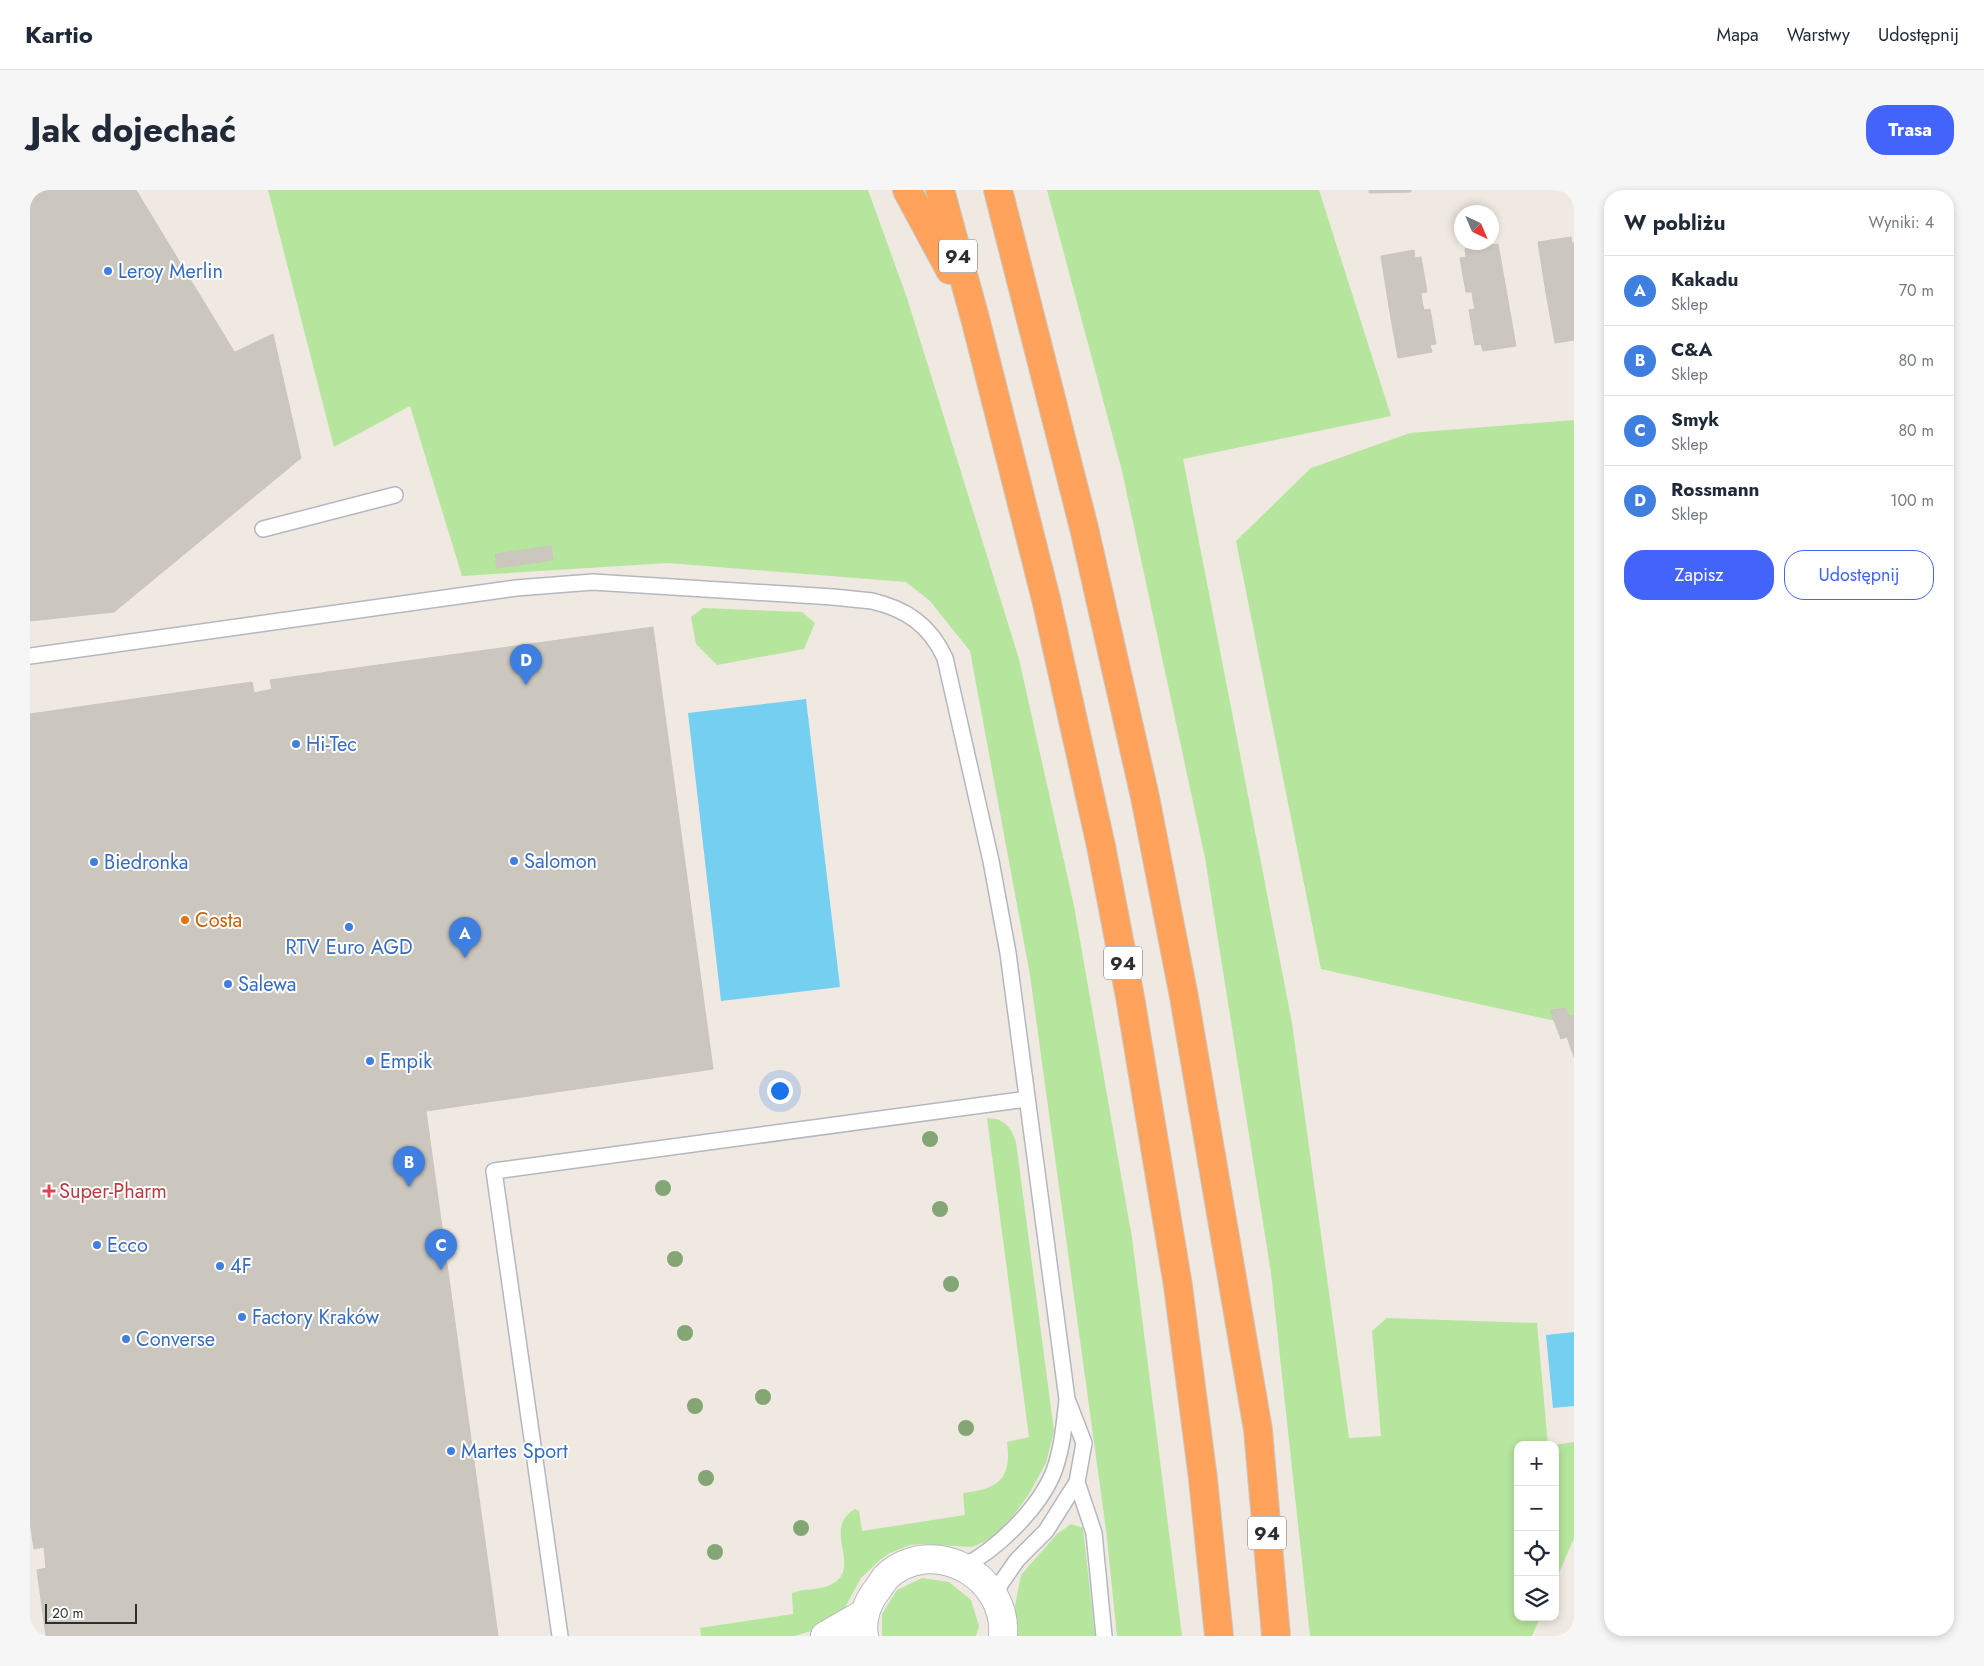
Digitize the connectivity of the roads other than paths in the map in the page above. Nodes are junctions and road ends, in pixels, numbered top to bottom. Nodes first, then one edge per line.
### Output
1 (907, 190) edge
2 (940, 190) edge
3 (998, 190) edge
4 (976, 322) junction
5 (395, 495) dead end
6 (263, 529) dead end
7 (30, 656) edge
8 (1027, 1099) junction
9 (1067, 1399) junction
10 (1076, 1482) junction
11 (964, 1566) junction
12 (995, 1596) junction
13 (865, 1625) edge
14 (1218, 1629) edge
15 (560, 1636) edge
16 (825, 1636) edge
17 (1003, 1636) edge
18 (1104, 1636) edge
19 (1276, 1636) edge

1 - 4 highway
2 - 4 highway, 94
3 - 19 highway, 94
4 - 14 highway, 94
5 - 6 lane
7 - 8 lane
8 - 9 lane
8 - 15 lane
9 - 10 lane
9 - 11 lane
10 - 12 lane
10 - 18 lane
11 - 12 street
11 - 13 street
12 - 17 street
13 - 16 street

